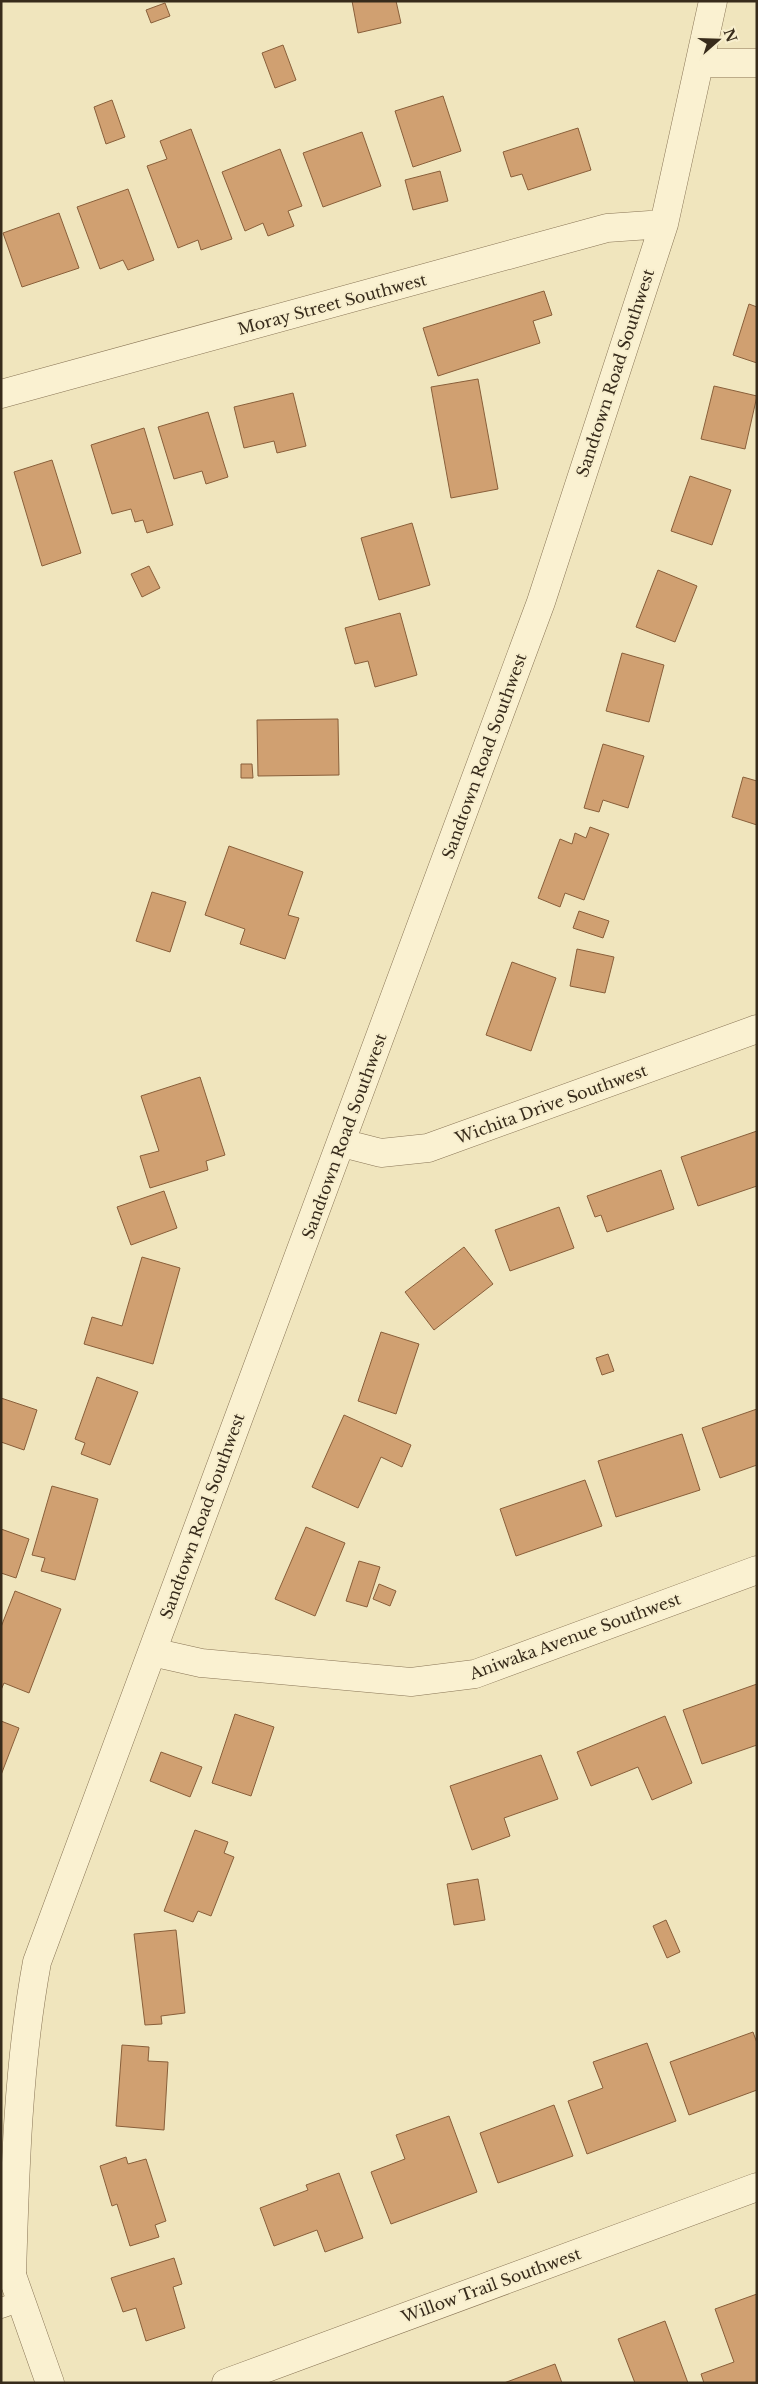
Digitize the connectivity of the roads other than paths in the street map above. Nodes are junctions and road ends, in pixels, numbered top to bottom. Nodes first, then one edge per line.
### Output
1 (713, 1) edge
2 (701, 63) junction
3 (757, 63) edge
4 (664, 224) junction
5 (1, 394) edge
6 (757, 1030) edge
7 (342, 1142) junction
8 (757, 1570) edge
9 (152, 1652) junction
10 (757, 2187) edge
11 (1, 2244) edge
12 (12, 2275) junction
13 (11, 2304) edge
14 (50, 2383) edge
15 (226, 2383) edge

1 - 2 street, Sandtown Road Southwest
2 - 3 street
2 - 4 street, Sandtown Road Southwest
4 - 5 street, Moray Street Southwest
4 - 7 street, Sandtown Road Southwest
6 - 7 street, Wichita Drive Southwest
7 - 9 street, Sandtown Road Southwest
8 - 9 street, Aniwaka Avenue Southwest
9 - 12 street, Sandtown Road Southwest
10 - 15 street, Willow Trail Southwest
11 - 12 street
12 - 13 street
13 - 14 street

